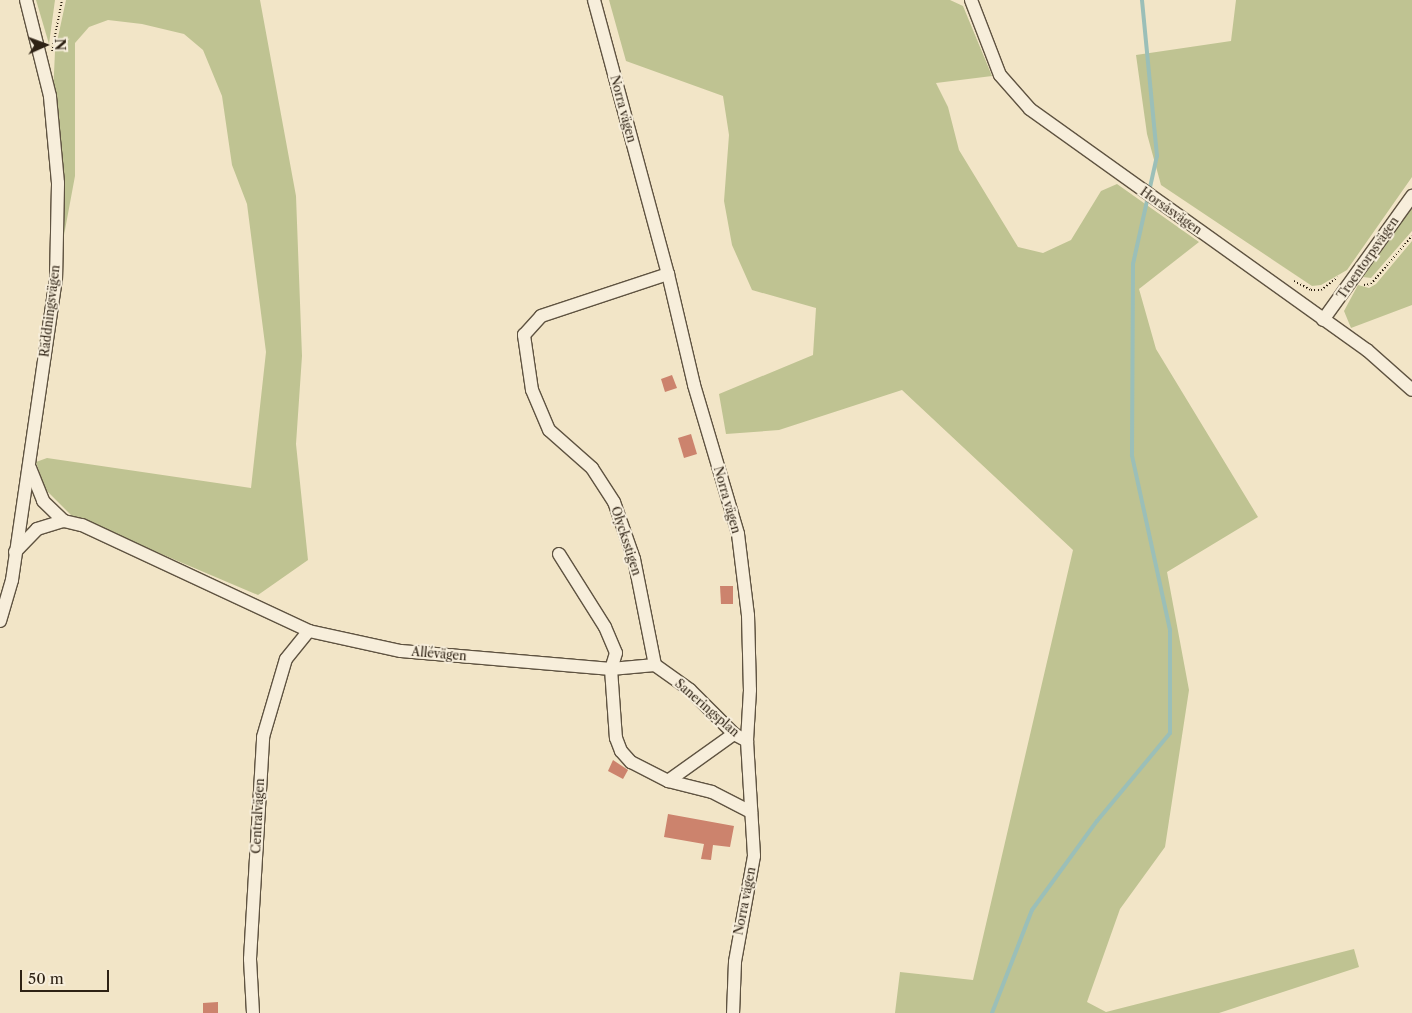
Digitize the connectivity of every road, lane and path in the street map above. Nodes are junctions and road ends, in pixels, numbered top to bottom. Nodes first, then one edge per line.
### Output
1 (26, 0) edge
2 (62, 0) edge
3 (594, 0) edge
4 (971, 0) edge
5 (44, 69) junction
6 (1412, 196) edge
7 (1412, 236) edge
8 (668, 274) junction
9 (1290, 279) dead end
10 (1354, 280) junction
11 (1323, 320) junction
12 (1412, 390) edge
13 (29, 467) junction
14 (64, 522) junction
15 (15, 552) junction
16 (559, 554) dead end
17 (0, 621) edge
18 (309, 631) junction
19 (655, 665) junction
20 (611, 669) junction
21 (734, 734) junction
22 (747, 741) junction
23 (668, 781) junction
24 (751, 812) junction
25 (736, 1011) edge
26 (253, 1013) edge

1 - 5 street, Räddningsvägen
2 - 5 path
3 - 8 street, Norra vägen
4 - 11 street, Horsåsvägen
5 - 13 street, Räddningsvägen
6 - 10 street, Troentorpsvägen
7 - 10 path
8 - 19 street, Olycksstigen
8 - 22 street, Norra vägen
9 - 10 path
10 - 11 street, Troentorpsvägen
11 - 12 street, Horsåsvägen
13 - 14 street
13 - 15 street, Räddningsvägen
14 - 15 street, Allévägen
14 - 18 street, Allévägen
15 - 17 street, Räddningsvägen
16 - 20 street
18 - 20 street, Allévägen
18 - 26 street, Centralvägen
19 - 20 street
19 - 21 street, Saneringsplan
20 - 23 street
21 - 22 street, Saneringsplan
21 - 23 street
22 - 24 street, Norra vägen
23 - 24 street
24 - 25 street, Norra vägen

